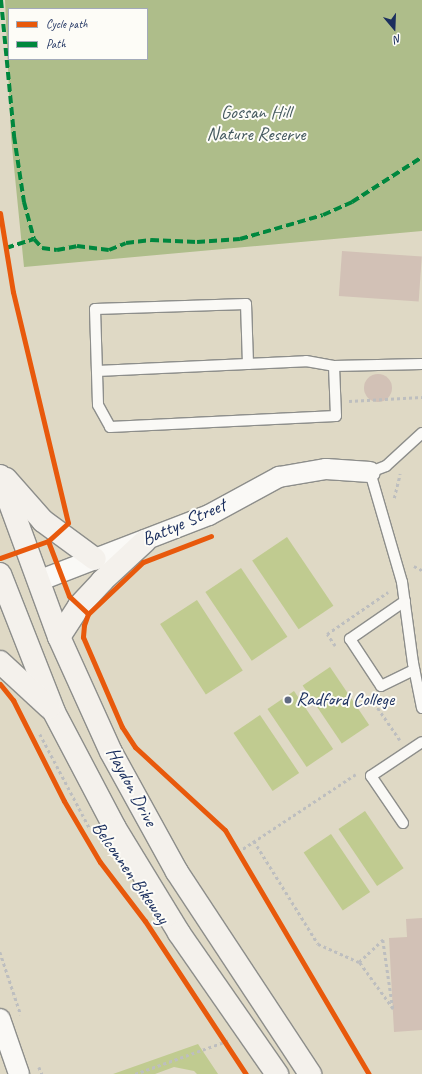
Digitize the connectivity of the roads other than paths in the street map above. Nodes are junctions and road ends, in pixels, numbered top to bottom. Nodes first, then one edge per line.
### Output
1 (248, 364) junction
2 (422, 364) edge
3 (334, 366) junction
4 (97, 371) junction
5 (422, 433) edge
6 (0, 472) edge
7 (370, 472) junction
8 (0, 476) edge
9 (145, 541) junction
10 (95, 560) junction
11 (38, 581) junction
12 (2, 587) edge
13 (405, 602) junction
14 (59, 637) junction
15 (0, 662) edge
16 (414, 670) junction
17 (422, 708) edge
18 (54, 712) junction
19 (422, 742) edge
20 (403, 823) dead end
21 (0, 1019) edge
22 (19, 1074) edge
23 (277, 1074) edge
24 (310, 1074) edge

1 - 3 lane
1 - 4 lane
1 - 4 lane
2 - 3 lane
3 - 4 lane
5 - 7 lane
6 - 10 main road
7 - 9 street, Battye Street
7 - 13 lane
8 - 11 main road, Haydon Drive
9 - 10 street, Battye Street
9 - 14 main road
10 - 11 street, Battye Street
11 - 12 main road, Battye Street
11 - 14 main road, Haydon Drive
12 - 18 main road, Haydon Drive
13 - 16 lane
13 - 16 lane
14 - 24 main road, Haydon Drive
15 - 18 main road
16 - 17 lane
18 - 23 main road, Haydon Drive
19 - 20 lane
21 - 22 street

